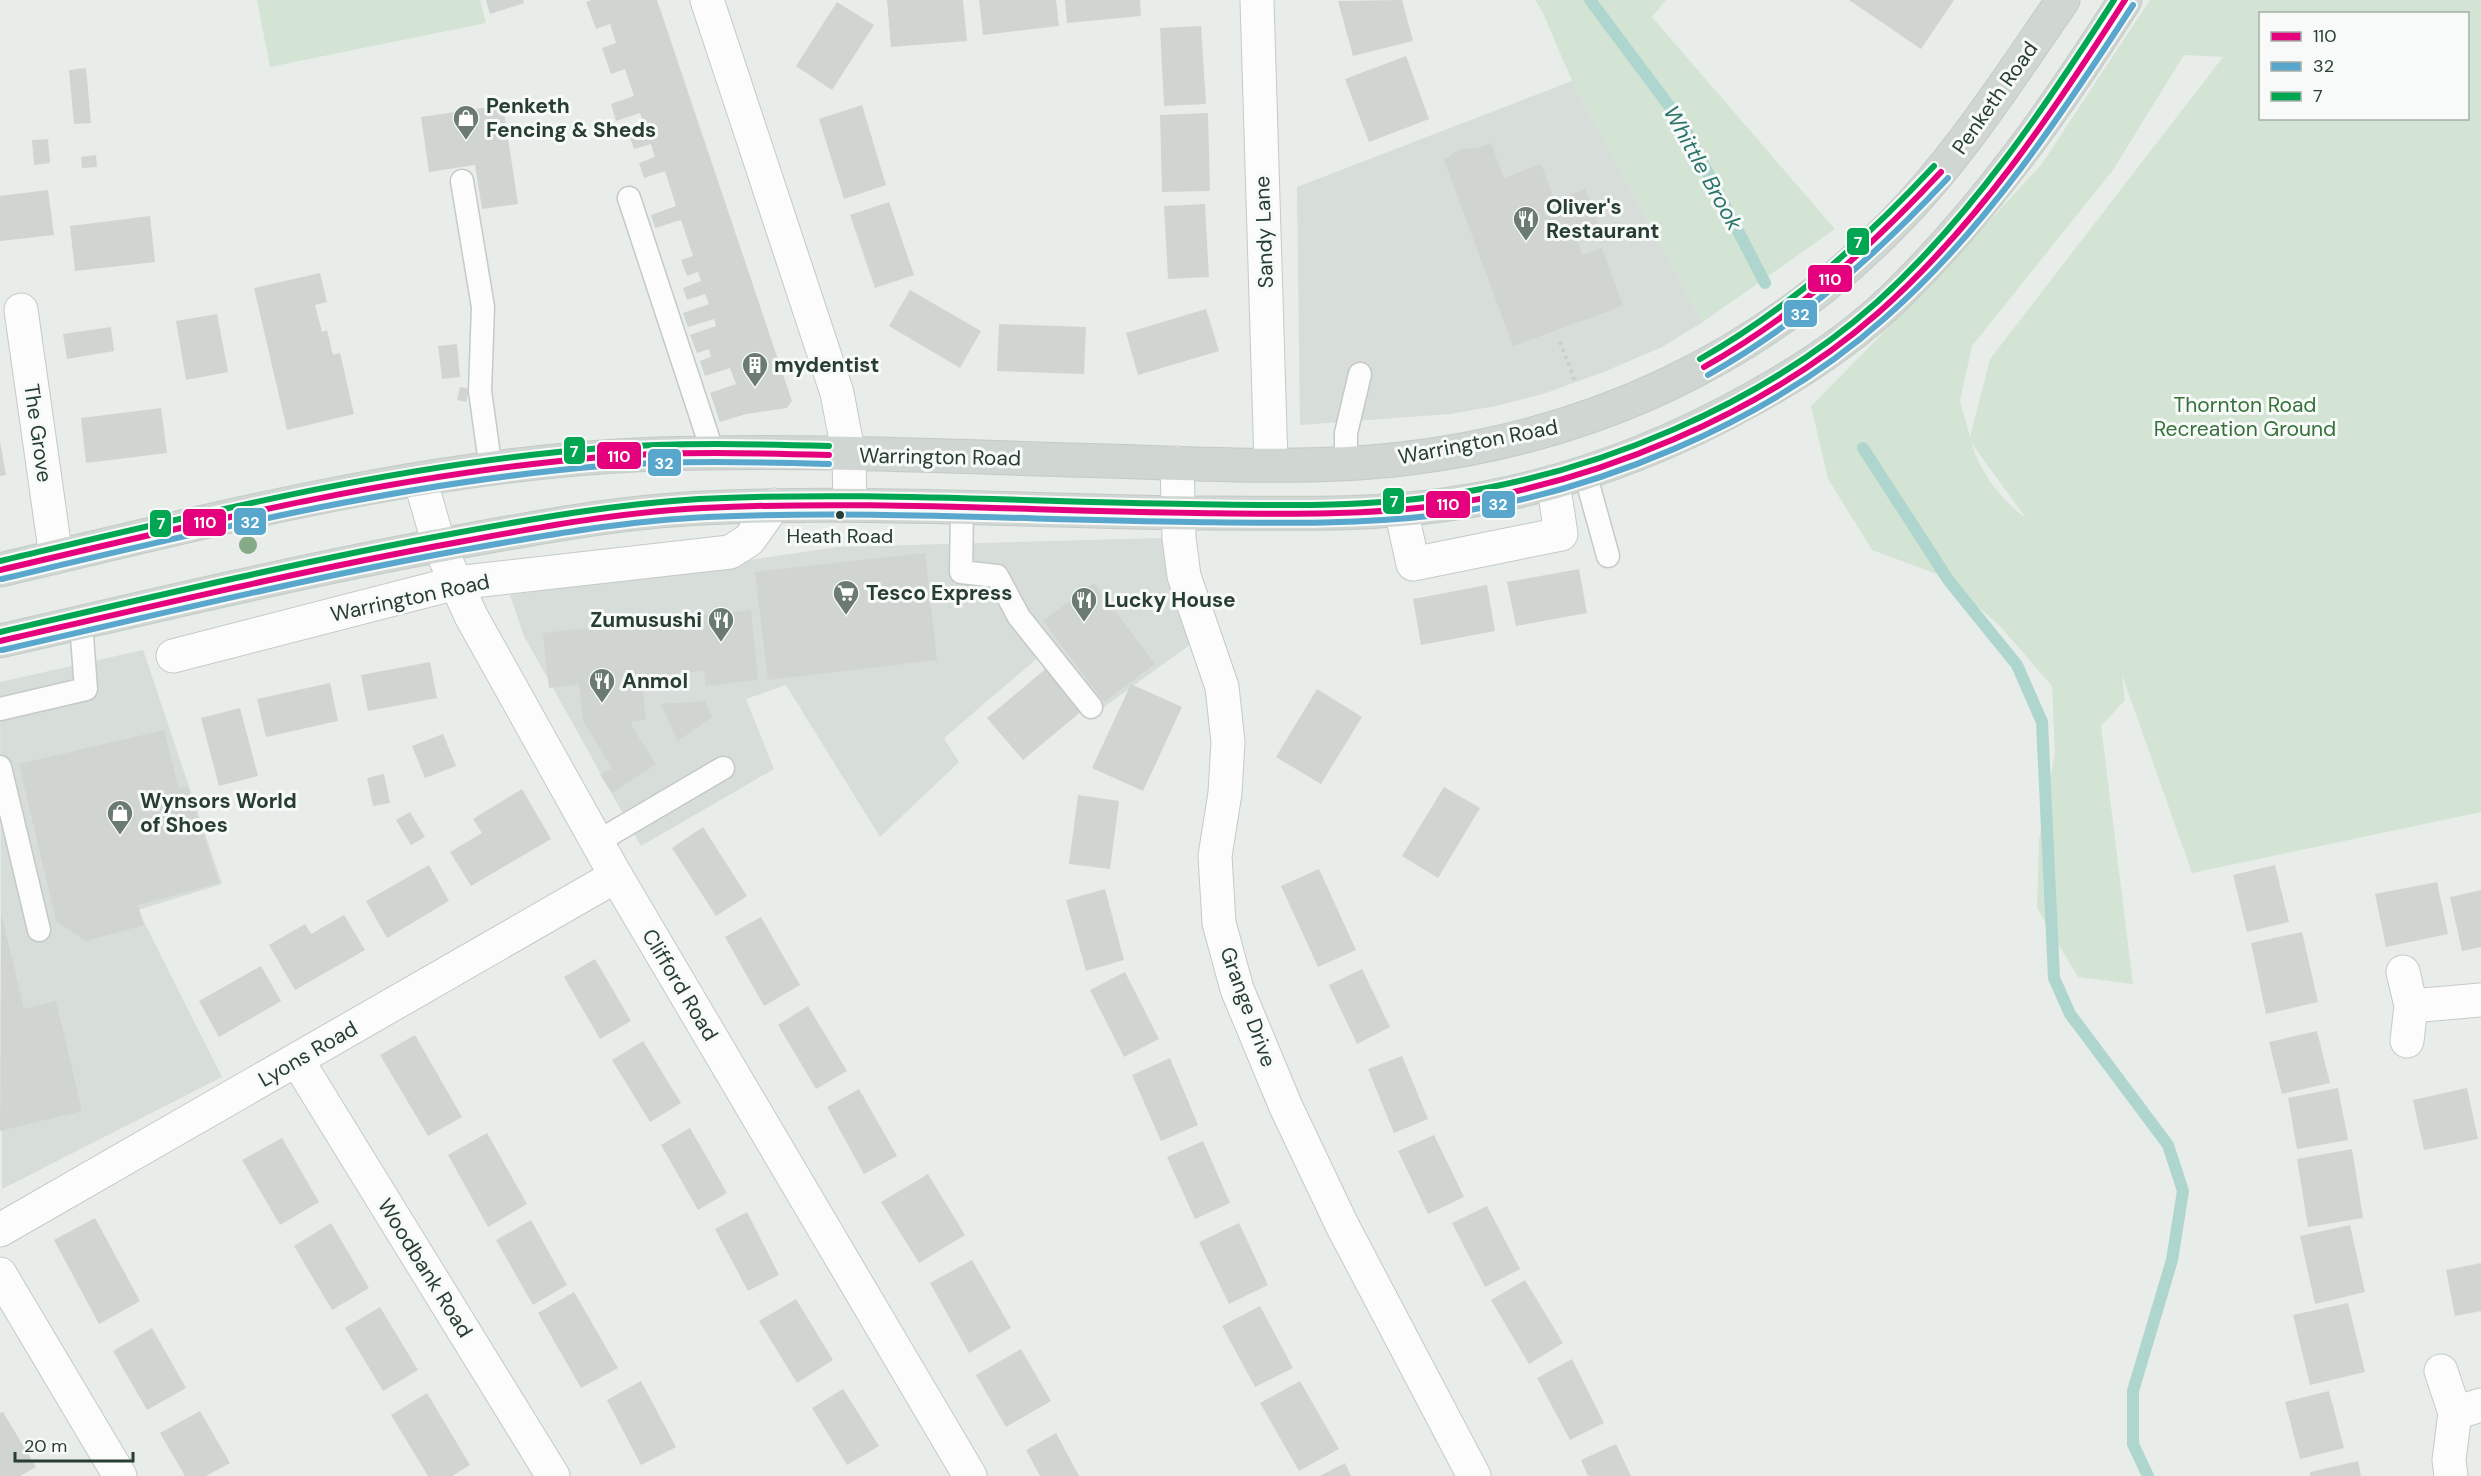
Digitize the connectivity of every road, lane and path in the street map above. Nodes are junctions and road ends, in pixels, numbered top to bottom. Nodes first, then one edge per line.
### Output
1 (707, 0) edge
2 (1257, 0) edge
3 (2063, 0) edge
4 (2125, 0) edge
5 (462, 181) dead end
6 (629, 198) dead end
7 (1818, 292) joint
8 (21, 310) dead end
9 (1560, 342) dead end
10 (1360, 374) dead end
11 (1578, 389) dead end
12 (1569, 423) junction
13 (713, 453) junction
14 (849, 456) junction
15 (1177, 463) junction
16 (1346, 463) junction
17 (1271, 464) junction
18 (491, 470) junction
19 (1586, 473) junction
20 (420, 479) junction
21 (1553, 482) junction
22 (850, 505) junction
23 (774, 506) junction
24 (962, 508) junction
25 (1401, 510) junction
26 (1179, 513) junction
27 (439, 545) junction
28 (1608, 556) dead end
29 (56, 557) junction
30 (0, 570) edge
31 (456, 584) junction
32 (81, 623) junction
33 (0, 641) edge
34 (173, 656) dead end
35 (1091, 707) dead end
36 (0, 709) edge
37 (0, 767) edge
38 (723, 768) dead end
39 (597, 842) junction
40 (616, 876) junction
41 (39, 930) dead end
42 (2403, 972) dead end
43 (2481, 1000) edge
44 (2411, 1006) junction
45 (2407, 1041) dead end
46 (297, 1060) junction
47 (0, 1230) edge
48 (0, 1274) edge
49 (2441, 1371) dead end
50 (2468, 1409) edge
51 (120, 1476) edge
52 (553, 1476) edge
53 (970, 1476) edge
54 (1474, 1476) edge
55 (2451, 1476) edge

1 - 14 street
2 - 17 street, Sandy Lane
3 - 7 main road, Penketh Road
4 - 19 main road
5 - 18 lane
6 - 13 lane
7 - 12 main road, Warrington Road
8 - 29 street, The Grove
9 - 11 path
10 - 16 lane
12 - 16 main road, Warrington Road
12 - 19 main road
13 - 14 main road, Warrington Road
13 - 18 main road, Warrington Road
14 - 15 main road, Warrington Road
14 - 22 street
15 - 17 main road, Warrington Road
15 - 26 street, Grange Drive
16 - 17 main road, Warrington Road
18 - 20 main road, Warrington Road
19 - 21 main road
19 - 28 lane
20 - 27 street, Clifford Road
20 - 29 main road, Warrington Road
21 - 25 main road
21 - 25 street
22 - 23 main road
22 - 24 main road
23 - 27 main road
23 - 31 street, Warrington Road
24 - 26 main road
24 - 35 lane
25 - 26 main road
26 - 54 street, Grange Drive
27 - 31 street, Clifford Road
27 - 32 main road
29 - 30 main road, Warrington Road
31 - 34 street, Warrington Road
31 - 39 street, Clifford Road
32 - 33 main road
32 - 36 lane
37 - 41 lane
38 - 39 lane
39 - 40 street, Clifford Road
40 - 46 street, Lyons Road
40 - 53 street, Clifford Road
42 - 44 street
43 - 44 street
44 - 45 street
46 - 47 street, Lyons Road
46 - 52 street, Woodbank Road
48 - 51 street
49 - 50 street
50 - 55 street

